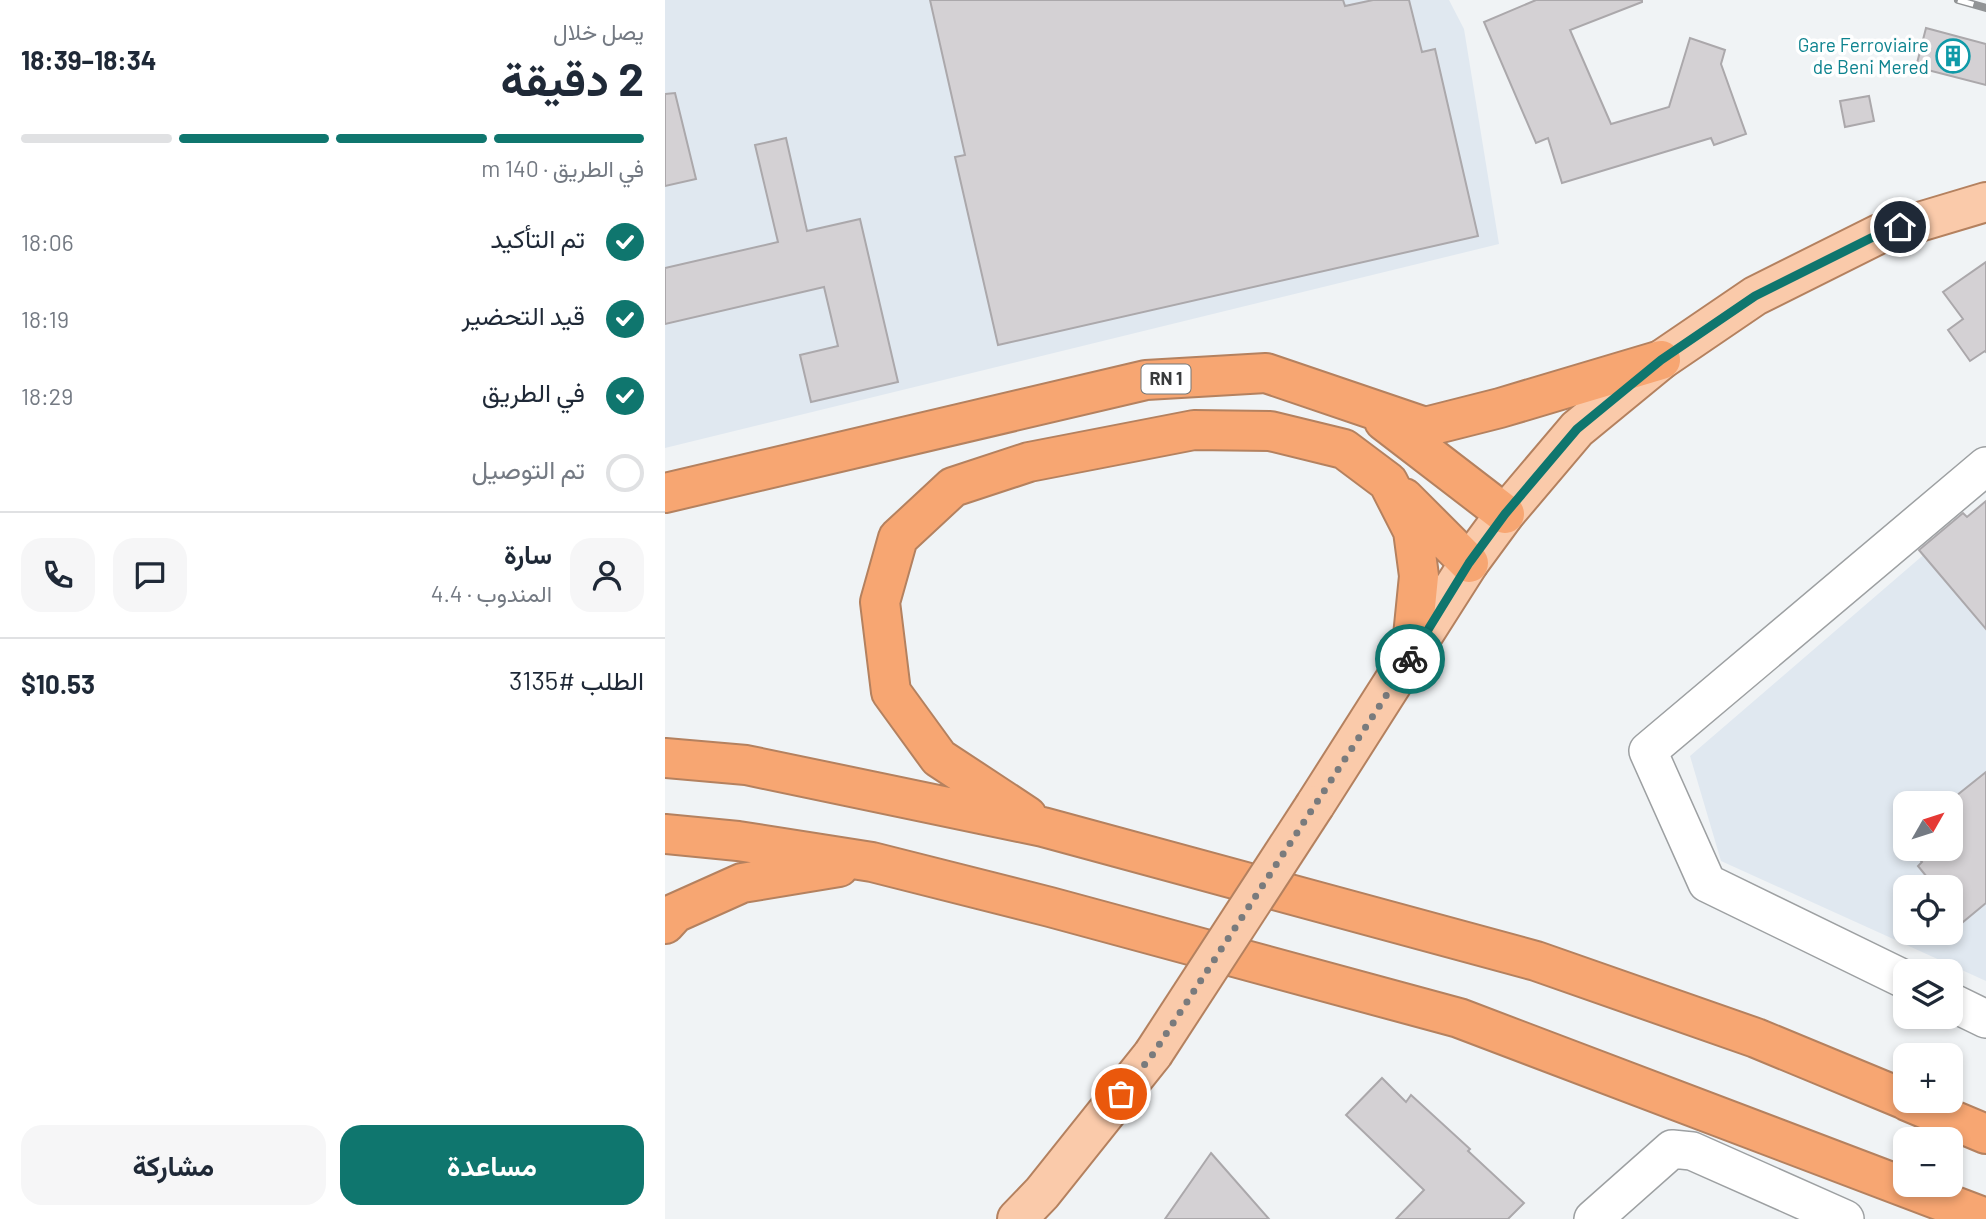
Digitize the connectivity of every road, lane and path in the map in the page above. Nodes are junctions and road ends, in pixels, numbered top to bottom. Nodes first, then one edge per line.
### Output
1 (1986, 202) edge
2 (1661, 360) junction
3 (1367, 408) junction
4 (1986, 466) edge
5 (1388, 482) junction
6 (665, 493) edge
7 (1505, 514) junction
8 (1469, 563) junction
9 (1411, 656) junction
10 (665, 758) edge
11 (1043, 827) junction
12 (665, 834) edge
13 (872, 862) junction
14 (665, 924) edge
15 (1893, 974) edge
16 (1963, 1008) edge
17 (1986, 1019) edge
18 (1893, 1096) edge
19 (1935, 1113) edge
20 (1986, 1134) edge
21 (1986, 1218) edge
22 (1017, 1219) edge
23 (1593, 1219) edge
24 (1846, 1219) edge

1 - 2 main road, RN 1
2 - 3 highway, RN 1
2 - 7 main road, RN 1
3 - 6 highway, RN 1
3 - 7 highway
4 - 15 street
5 - 8 highway
5 - 9 highway
5 - 11 highway
7 - 8 main road, RN 1
8 - 9 main road, RN 1
9 - 22 main road, RN 1, bridge
10 - 11 highway
11 - 18 highway
12 - 13 highway
13 - 14 highway
13 - 21 highway
16 - 17 street
19 - 20 highway
23 - 24 street

